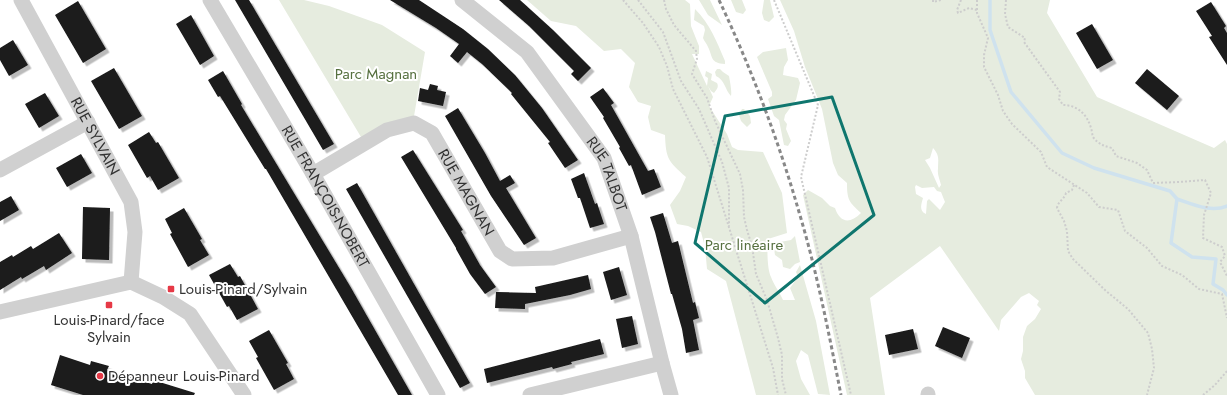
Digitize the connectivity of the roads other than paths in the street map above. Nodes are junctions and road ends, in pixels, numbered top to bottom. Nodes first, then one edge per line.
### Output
1 (21, 0) edge
2 (210, 0) edge
3 (462, 0) edge
4 (88, 122) junction
5 (0, 170) edge
6 (313, 174) junction
7 (631, 236) junction
8 (131, 282) junction
9 (0, 312) edge
10 (662, 362) junction
11 (244, 395) edge
12 (438, 395) edge
13 (530, 395) edge
14 (671, 395) edge

1 - 4 street, RUE SYLVAIN
2 - 6 street, RUE FRANÇOIS-NOBERT
3 - 7 street, RUE TALBOT
4 - 5 street
4 - 8 street, RUE SYLVAIN
6 - 7 street, RUE MAGNAN
6 - 12 street, RUE FRANÇOIS-NOBERT
7 - 10 street, RUE TALBOT
8 - 9 street
8 - 11 street
10 - 13 street
10 - 14 street, RUE TALBOT

